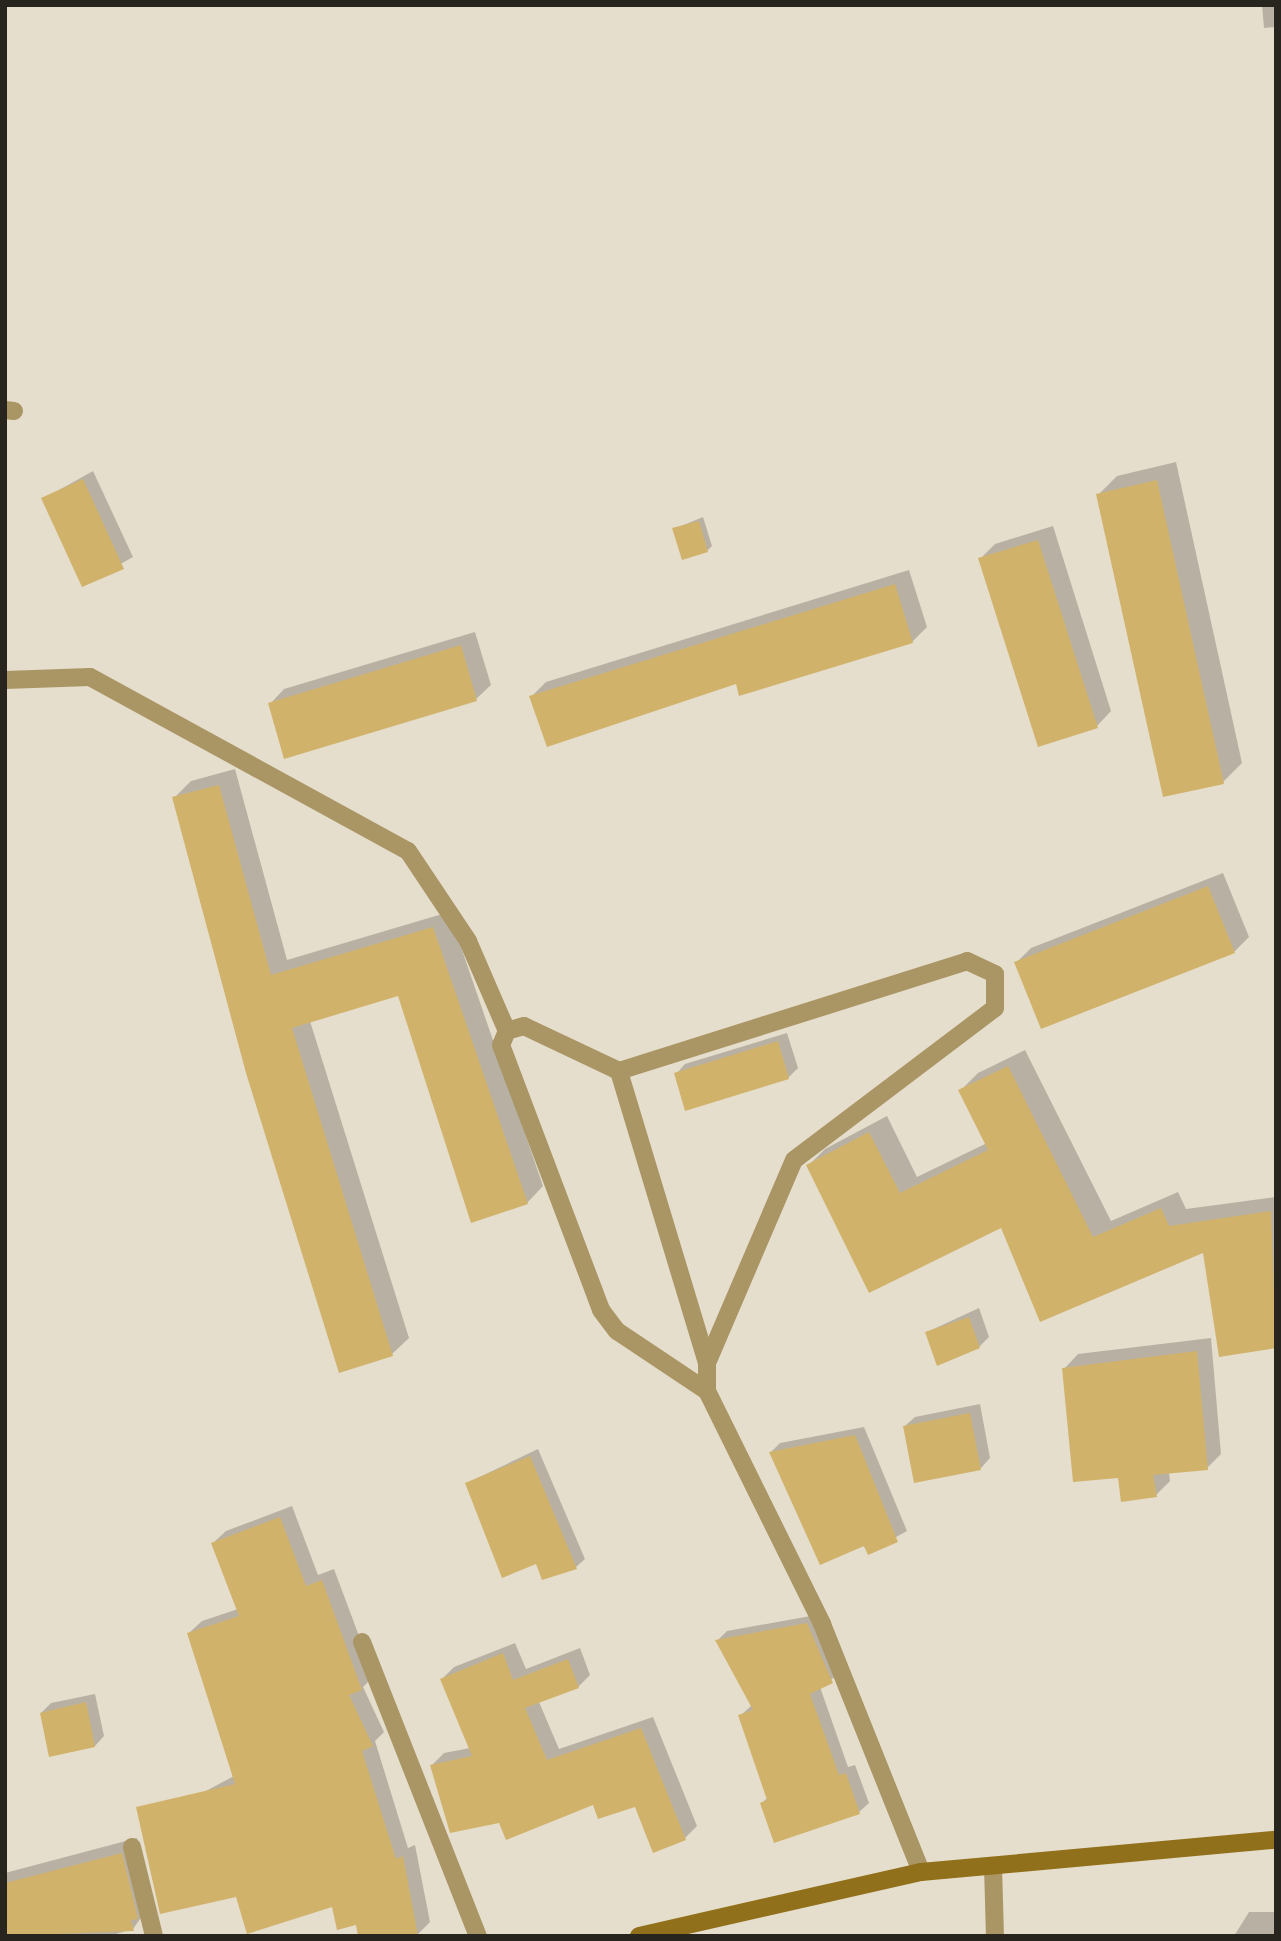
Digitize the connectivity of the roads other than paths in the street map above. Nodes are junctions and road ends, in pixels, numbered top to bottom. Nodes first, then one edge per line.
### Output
1 (5, 680) edge
2 (506, 1031) junction
3 (619, 1071) junction
4 (707, 1363) junction
5 (707, 1391) junction
6 (362, 1642) dead end
7 (1276, 1840) edge
8 (132, 1847) dead end
9 (993, 1866) junction
10 (920, 1872) junction
11 (696, 1929) edge
12 (154, 1936) edge
13 (478, 1936) edge
14 (639, 1936) edge
15 (995, 1936) edge

1 - 2 street
2 - 3 street
2 - 5 street
3 - 4 street
3 - 4 street
4 - 5 street
5 - 10 street
6 - 13 street
7 - 9 main road
8 - 12 street
9 - 10 main road
9 - 15 street
10 - 11 main road
11 - 14 main road

